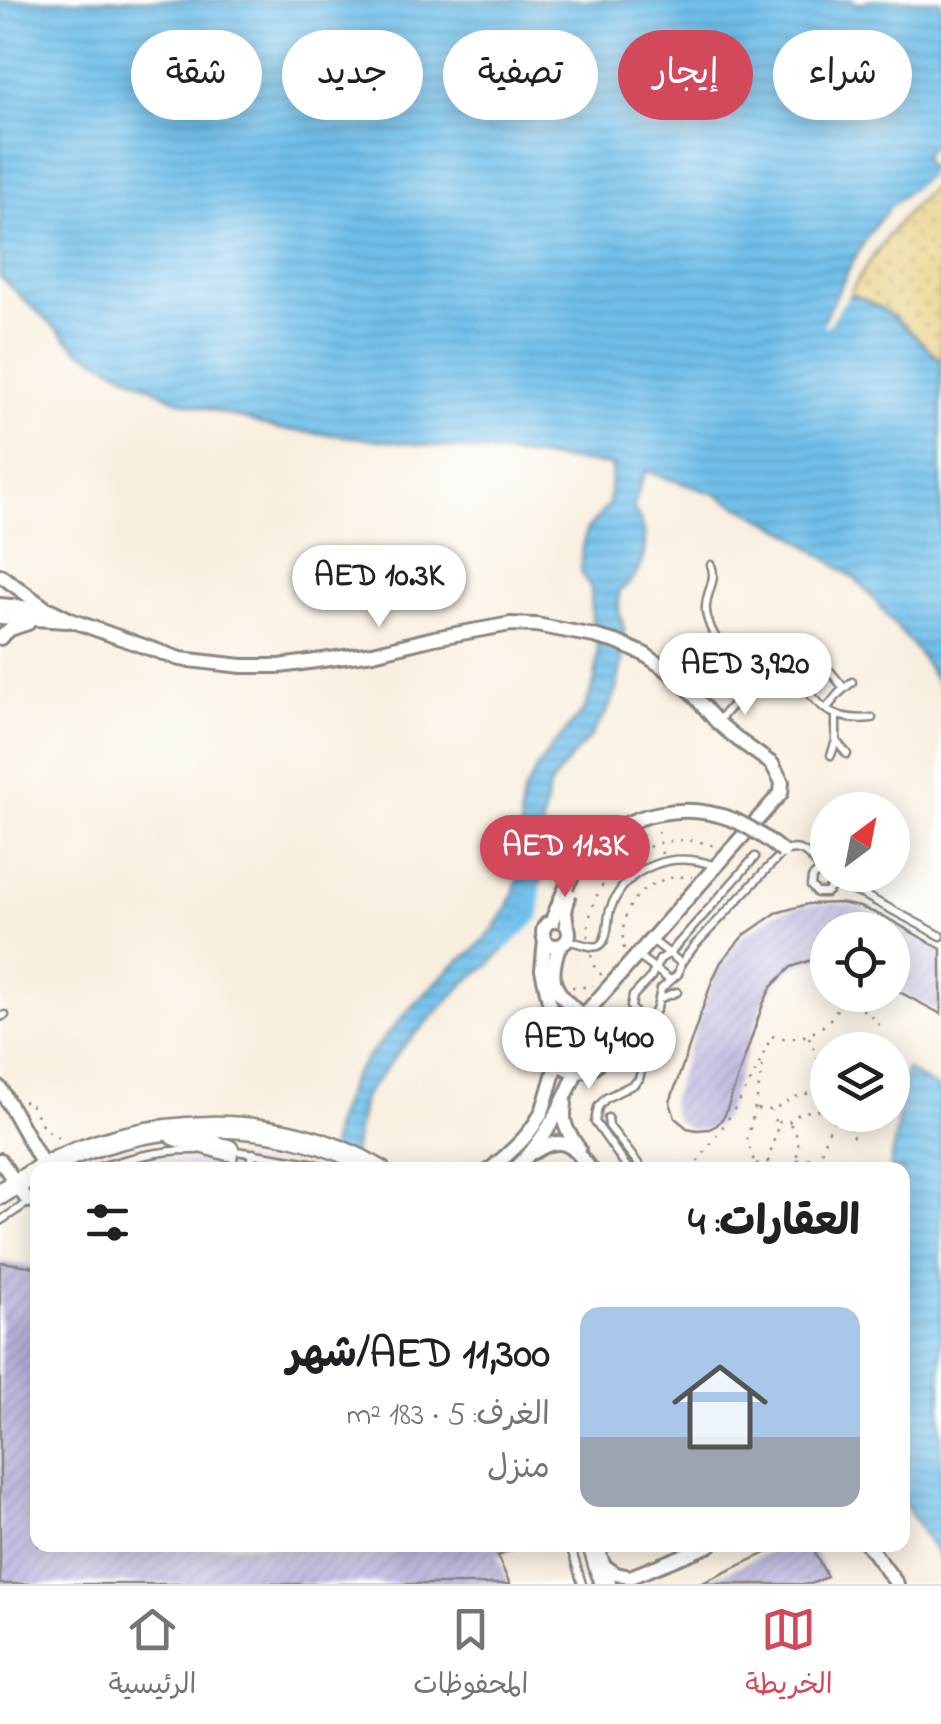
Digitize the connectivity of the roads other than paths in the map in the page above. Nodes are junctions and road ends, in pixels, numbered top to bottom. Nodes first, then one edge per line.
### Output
1 (711, 565) dead end
2 (0, 575) edge
3 (0, 605) edge
4 (46, 615) junction
5 (0, 617) edge
6 (0, 638) edge
7 (790, 669) junction
8 (756, 678) junction
9 (852, 682) dead end
10 (844, 688) junction
11 (826, 710) junction
12 (836, 717) junction
13 (872, 718) dead end
14 (717, 722) junction
15 (836, 741) junction
16 (830, 754) dead end
17 (847, 754) dead end
18 (780, 855) junction
19 (810, 856) edge
20 (755, 858) dead end
21 (711, 864) junction
22 (857, 892) edge
23 (552, 921) junction
24 (567, 926) junction
25 (941, 936) edge
26 (545, 940) junction
27 (651, 940) junction
28 (563, 944) junction
29 (631, 953) junction
30 (669, 954) junction
31 (681, 963) junction
32 (656, 969) junction
33 (670, 980) junction
34 (677, 992) dead end
35 (660, 999) junction
36 (582, 1014) junction
37 (551, 1030) junction
38 (646, 1032) junction
39 (556, 1062) junction
40 (576, 1072) junction
41 (0, 1088) edge
42 (566, 1098) junction
43 (608, 1118) dead end
44 (159, 1130) junction
45 (253, 1152) junction
46 (314, 1152) junction
47 (532, 1153) junction
48 (581, 1156) junction
49 (231, 1157) edge
50 (0, 1160) edge
51 (38, 1162) edge
52 (57, 1162) edge
53 (120, 1162) edge
54 (251, 1162) edge
55 (323, 1162) edge
56 (355, 1162) edge
57 (499, 1162) edge
58 (522, 1162) edge
59 (585, 1162) edge
60 (623, 1162) edge
61 (637, 1162) edge
62 (30, 1176) edge
63 (8, 1188) edge
64 (30, 1200) edge
65 (0, 1221) edge
66 (572, 1552) edge
67 (692, 1552) edge
68 (873, 1552) edge
69 (595, 1553) edge
70 (582, 1584) edge
71 (605, 1584) edge
72 (897, 1584) edge

1 - 8 lane
2 - 4 street
3 - 4 street
4 - 5 street
4 - 6 street
4 - 14 street
7 - 8 lane
7 - 10 lane
7 - 11 lane
8 - 14 lane
9 - 10 lane
10 - 11 lane
11 - 12 lane
12 - 13 lane
12 - 15 lane
14 - 21 street
15 - 16 lane
15 - 17 lane
18 - 19 lane
18 - 23 street, bridge
18 - 24 street, bridge
18 - 31 lane
20 - 30 lane
21 - 27 street
21 - 28 lane
22 - 25 lane
23 - 24 street
23 - 26 street
24 - 28 street
26 - 28 street
26 - 37 street
27 - 29 street
27 - 30 lane
28 - 36 street
29 - 32 lane
29 - 36 street
30 - 31 lane
30 - 32 lane
31 - 33 lane
32 - 33 lane
32 - 38 lane
33 - 35 lane
34 - 35 lane
35 - 38 lane
36 - 37 street
36 - 40 street
37 - 39 street
38 - 60 lane
39 - 40 street
39 - 57 street
40 - 42 street
41 - 51 street
42 - 47 street
42 - 48 street
43 - 61 lane
44 - 46 main road
44 - 49 main road
44 - 52 main road
45 - 46 lane
45 - 49 lane
45 - 54 lane
46 - 55 lane
46 - 56 main road
47 - 48 street
47 - 58 street
48 - 59 street
49 - 53 lane
50 - 63 street
62 - 63 main road
64 - 65 lane
66 - 70 lane
67 - 69 street
68 - 72 street
69 - 71 main road

